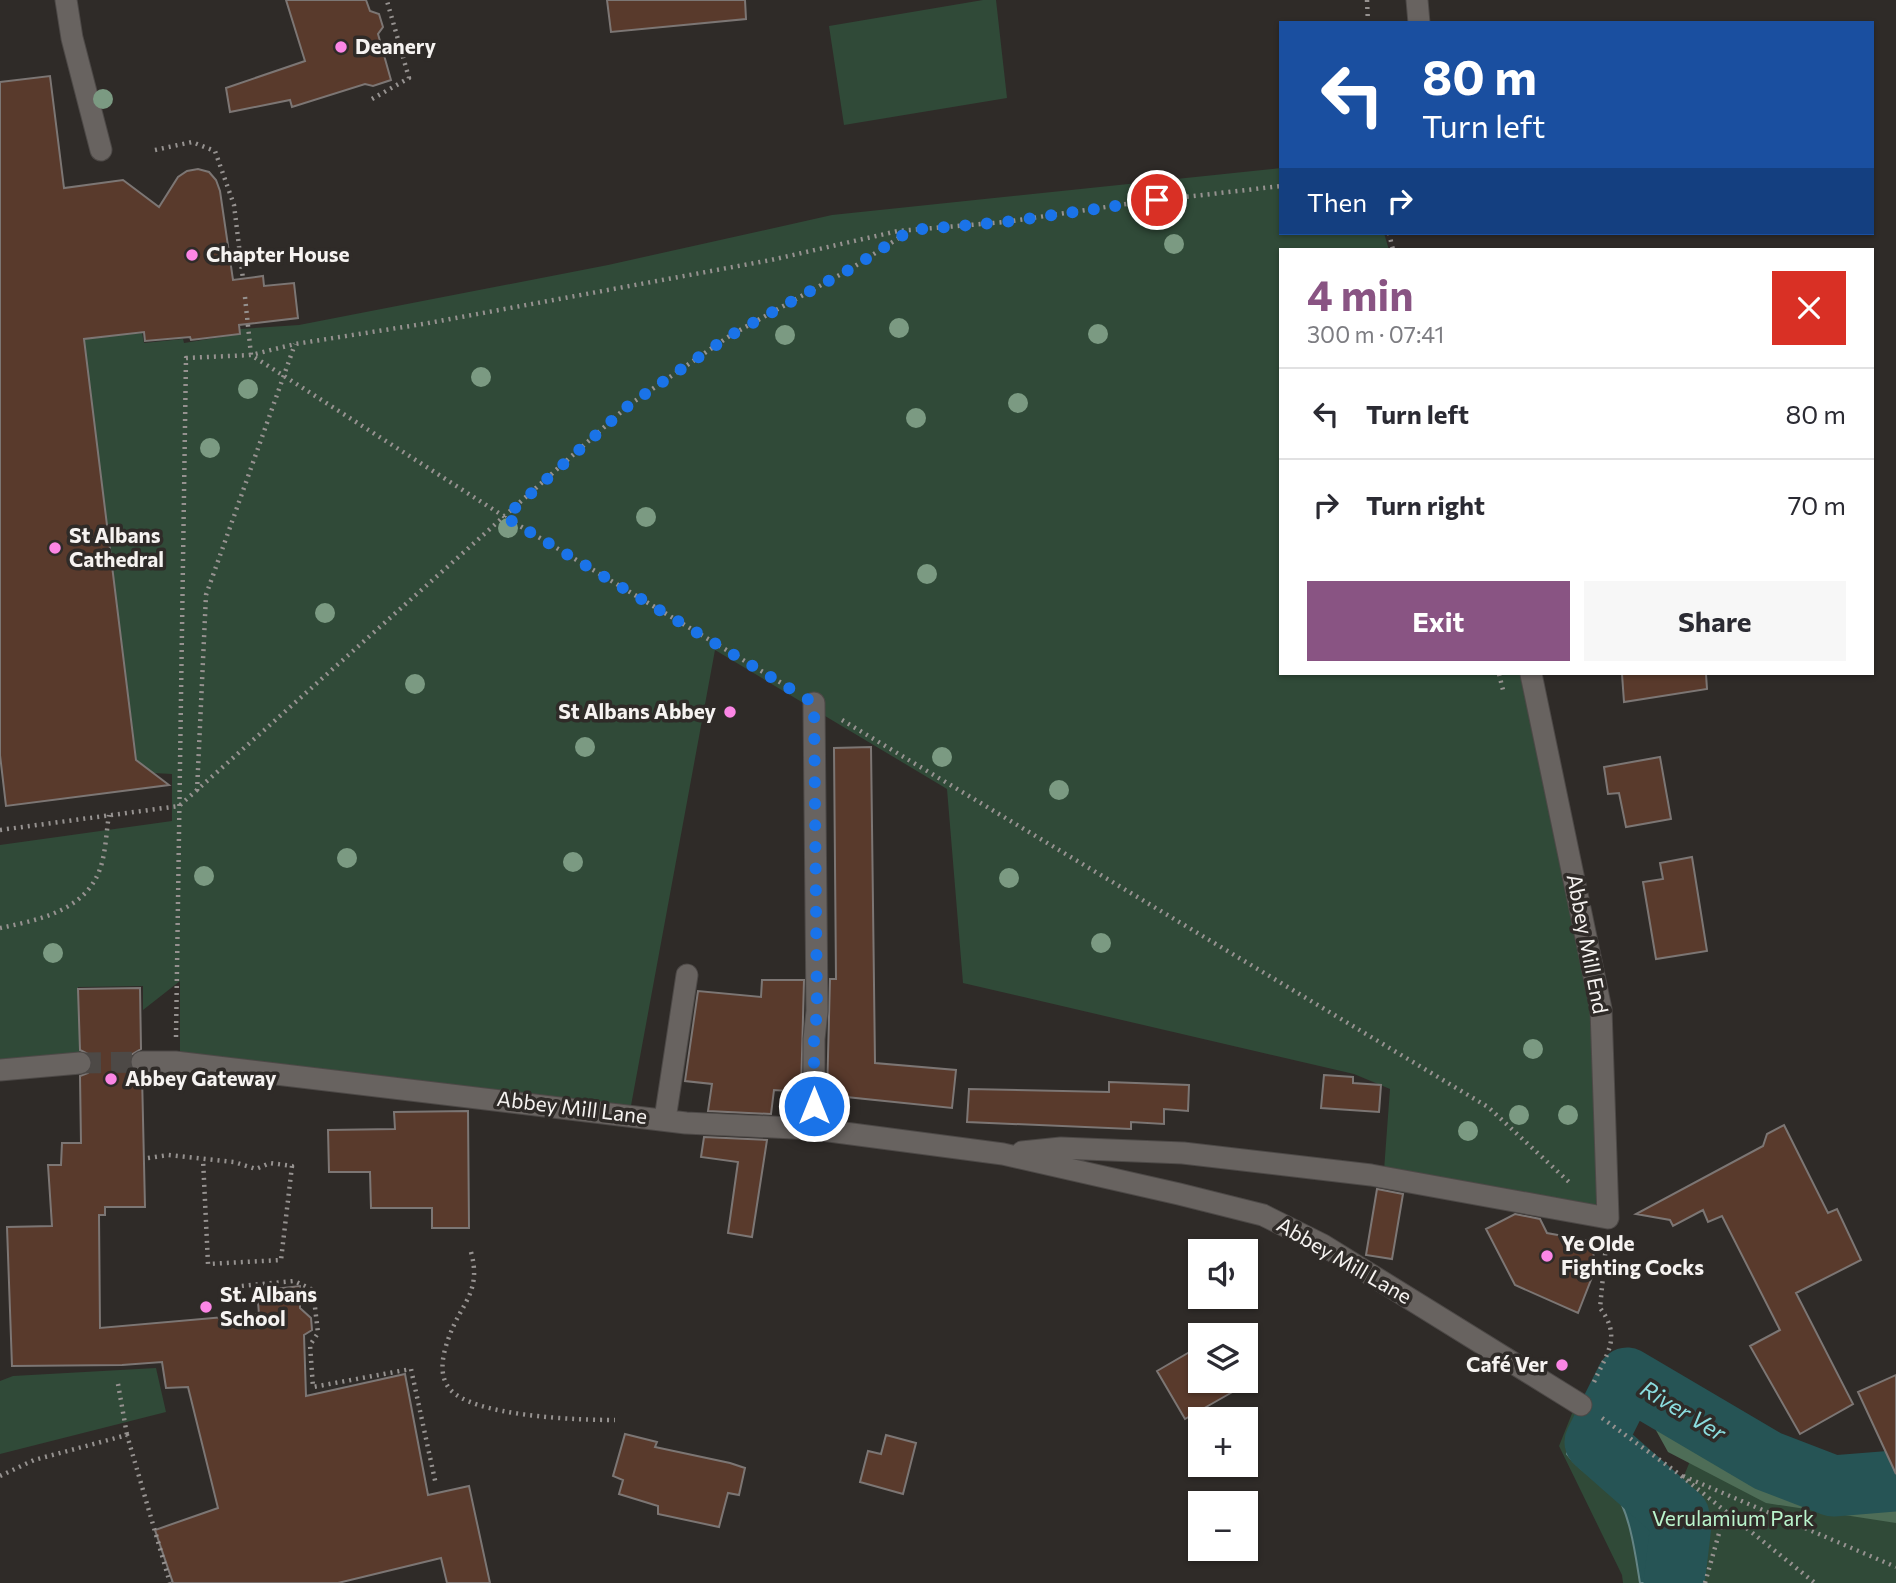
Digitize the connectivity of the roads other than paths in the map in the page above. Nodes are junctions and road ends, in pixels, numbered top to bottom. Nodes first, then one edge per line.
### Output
1 (66, 0) edge
2 (1417, 0) edge
3 (1419, 21) edge
4 (101, 150) dead end
5 (1531, 675) edge
6 (814, 703) road end
7 (687, 975) dead end
8 (142, 1062) tunnel mouth
9 (80, 1063) tunnel mouth
10 (0, 1069) edge
11 (665, 1119) junction
12 (814, 1129) junction
13 (1003, 1154) junction
14 (1608, 1218) joint
15 (1581, 1405) road end

1 - 4 street
2 - 3 street
5 - 14 street, Abbey Mill End
6 - 12 street
7 - 11 street
8 - 11 street, Abbey Mill Lane
9 - 10 street
11 - 12 street, Abbey Mill Lane
12 - 13 street, Abbey Mill Lane
13 - 14 street, Abbey Mill Lane
13 - 15 street, Abbey Mill Lane

